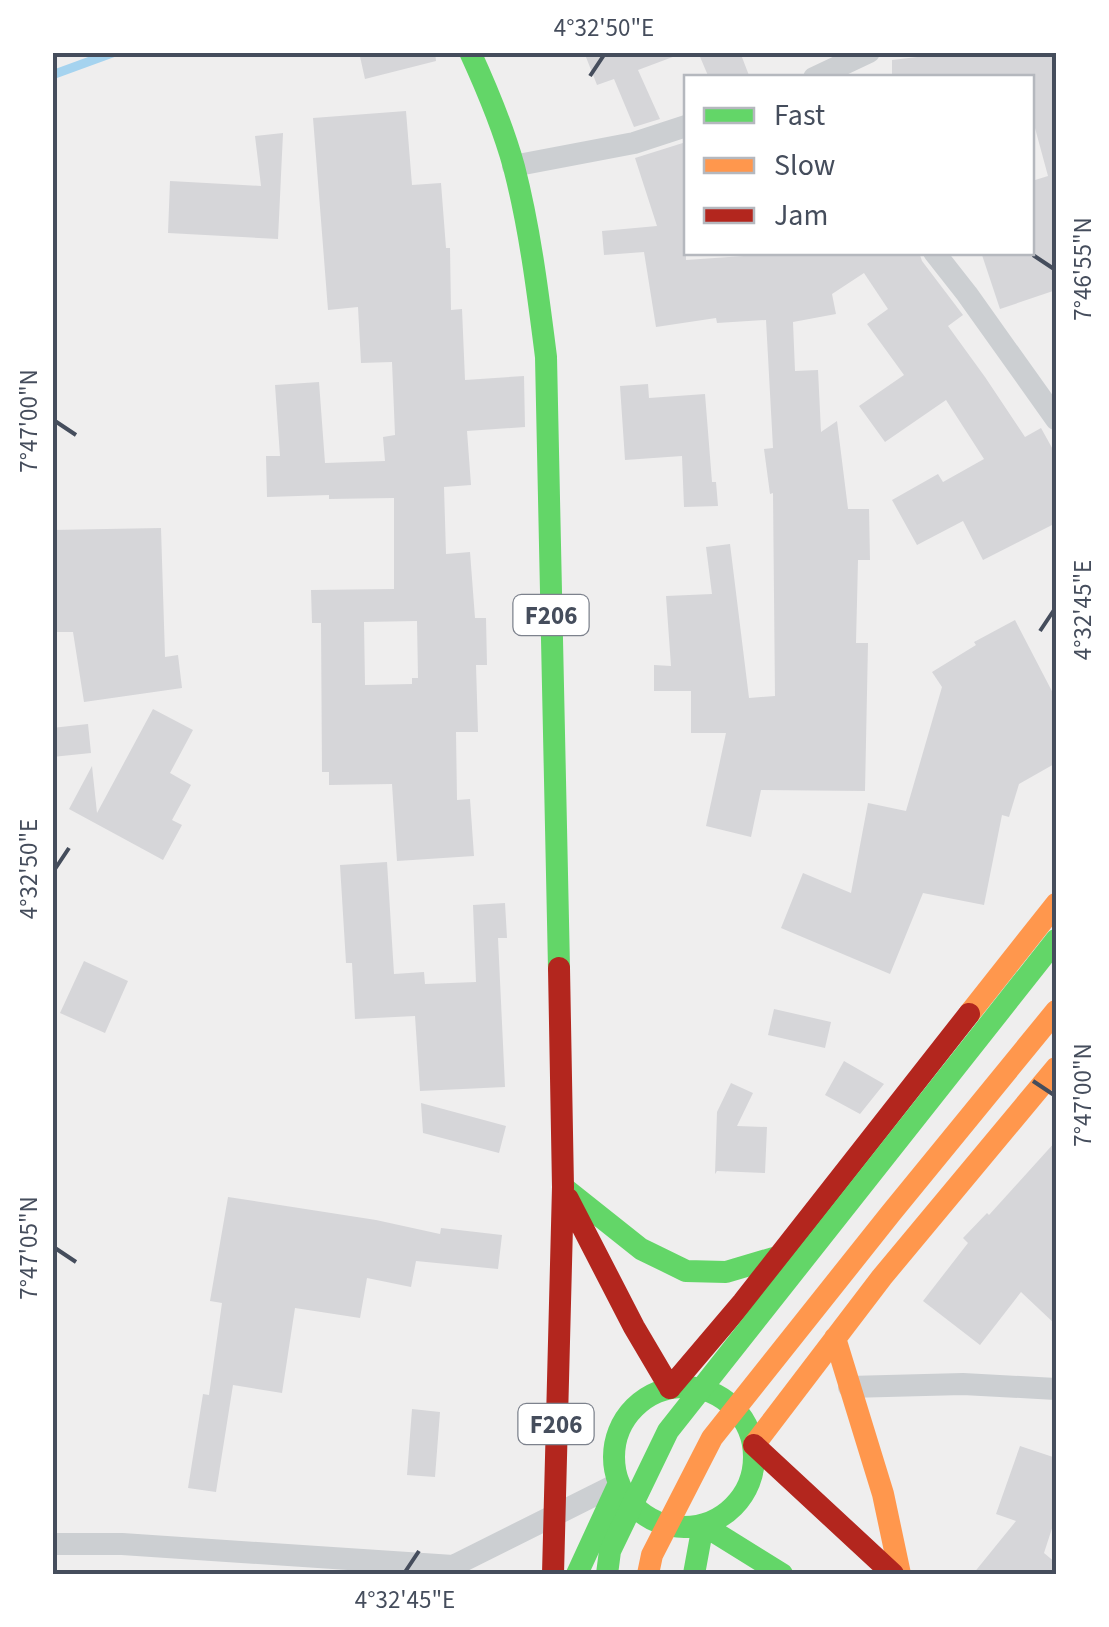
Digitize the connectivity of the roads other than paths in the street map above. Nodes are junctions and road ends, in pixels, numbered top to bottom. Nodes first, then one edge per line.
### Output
1 (470, 52) edge
2 (869, 52) edge
3 (820, 75) edge
4 (684, 127) edge
5 (513, 166) junction
6 (936, 255) edge
7 (1056, 419) edge
8 (1056, 904) edge
9 (1056, 940) edge
10 (1056, 1011) edge
11 (1056, 1068) edge
12 (563, 1188) junction
13 (777, 1258) junction
14 (743, 1302) junction
15 (835, 1338) junction
16 (814, 1366) junction
17 (670, 1388) junction
18 (849, 1388) junction
19 (1056, 1389) edge
20 (555, 1440) junction
21 (754, 1445) junction
22 (619, 1483) junction
23 (553, 1516) junction
24 (703, 1526) junction
25 (52, 1544) edge
26 (236, 1550) junction
27 (457, 1570) edge
28 (235, 1574) edge
29 (553, 1574) edge
30 (577, 1574) edge
31 (607, 1574) edge
32 (648, 1574) edge
33 (694, 1574) edge
34 (782, 1574) edge
35 (896, 1574) edge

1 - 5 main road, F206
2 - 3 street
4 - 5 street
5 - 12 main road, F206
6 - 7 street
8 - 13 main road
9 - 31 main road, bridge
10 - 32 main road, bridge
11 - 15 main road
12 - 13 main road
12 - 17 main road
12 - 20 main road, F206
13 - 14 main road
14 - 16 main road
14 - 17 main road
15 - 16 main road
15 - 18 main road
16 - 21 main road
17 - 21 main road
17 - 22 main road
18 - 19 street
18 - 35 main road
20 - 22 main road
20 - 23 main road, F206
21 - 24 main road
21 - 35 main road
22 - 23 street
22 - 24 main road
22 - 30 main road
23 - 27 street
23 - 29 main road, F206
24 - 33 main road
24 - 34 main road
25 - 26 street
26 - 27 street
26 - 28 street

